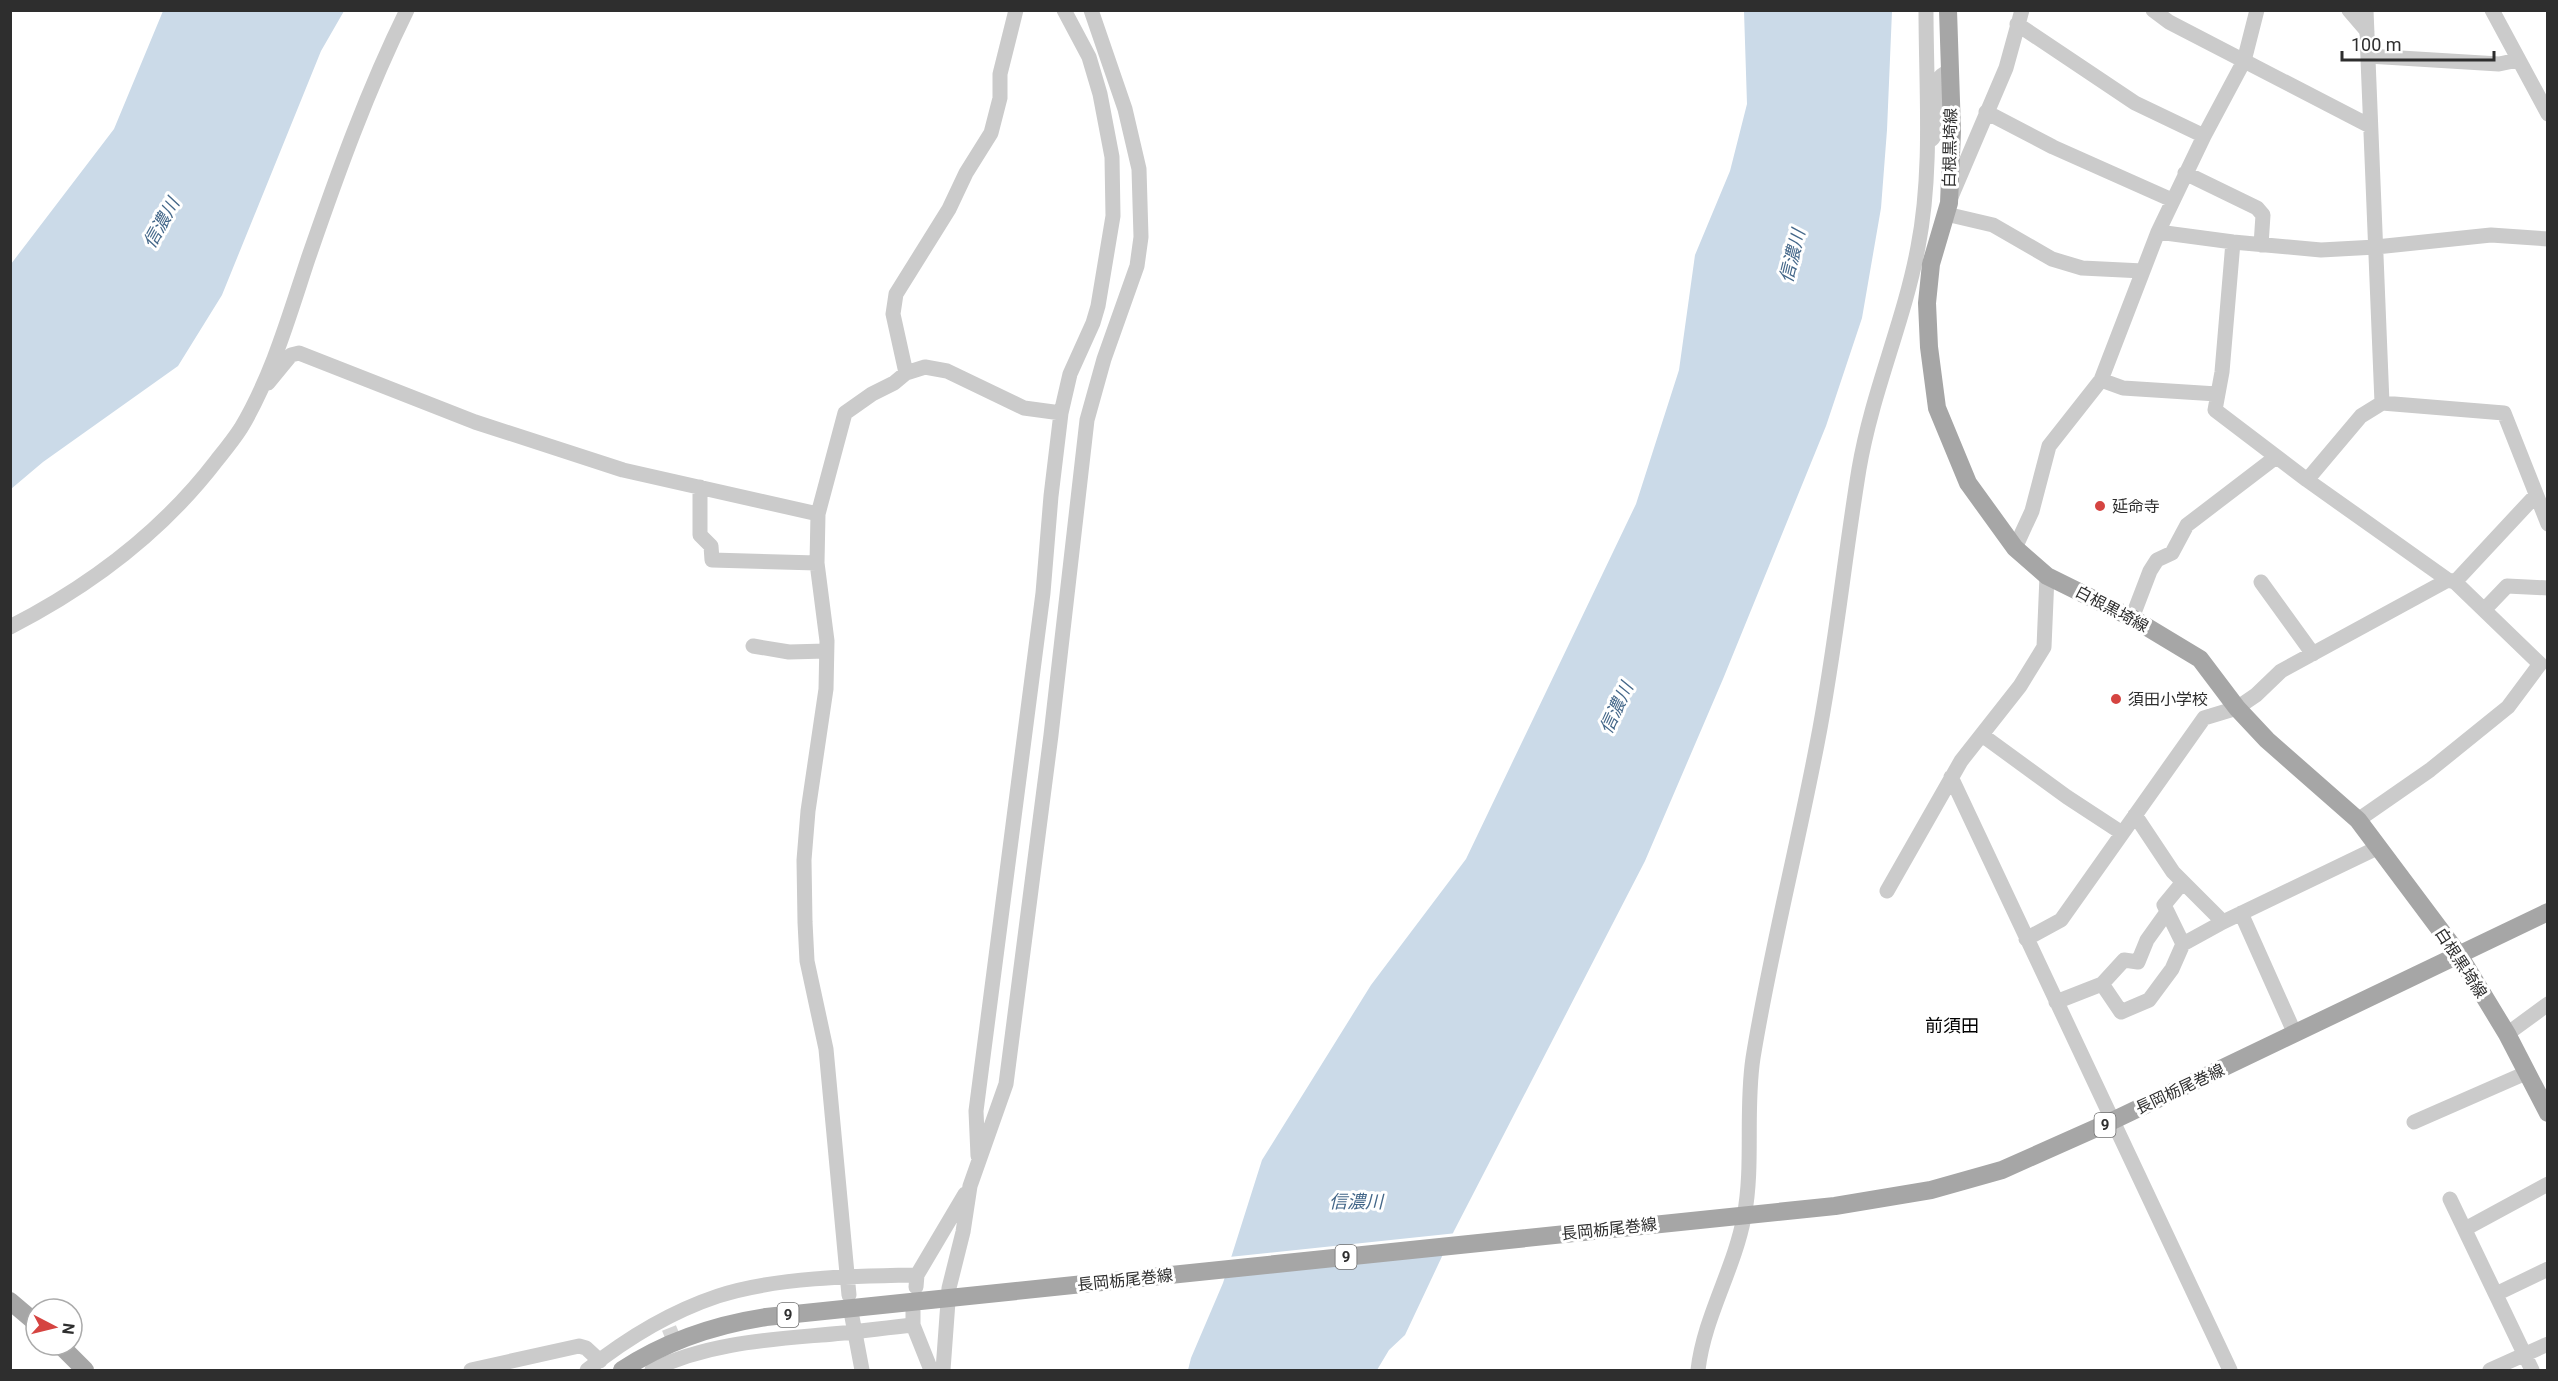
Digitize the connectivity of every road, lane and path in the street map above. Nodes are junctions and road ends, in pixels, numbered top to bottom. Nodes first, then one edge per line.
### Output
1 (406, 10) edge
2 (1016, 10) edge
3 (1064, 10) edge
4 (1091, 10) edge
5 (1926, 10) edge
6 (1948, 10) edge
7 (2153, 10) edge
8 (2257, 10) edge
9 (2349, 10) edge
10 (2366, 10) edge
11 (2492, 10) edge
12 (2019, 17) edge
13 (2367, 31) junction
14 (2368, 56) junction
15 (2517, 60) junction
16 (2244, 61) junction
17 (1950, 70) junction
18 (1986, 112) junction
19 (2547, 114) edge
20 (2370, 126) junction
21 (2204, 136) junction
22 (1927, 141) junction
23 (2185, 173) junction
24 (2172, 200) junction
25 (1947, 208) junction
26 (2158, 232) junction
27 (2547, 239) edge
28 (2234, 242) junction
29 (2261, 245) junction
30 (2376, 247) junction
31 (2143, 271) junction
32 (906, 373) junction
33 (2101, 380) junction
34 (259, 394) junction
35 (2217, 394) junction
36 (2382, 403) junction
37 (1062, 413) junction
38 (2276, 457) junction
39 (2307, 480) junction
40 (700, 487) junction
41 (2536, 495) junction
42 (818, 514) junction
43 (2547, 524) edge
44 (2015, 548) junction
45 (817, 563) junction
46 (2047, 576) junction
47 (2452, 581) junction
48 (2261, 582) dead end
49 (2547, 588) edge
50 (2484, 610) junction
51 (2132, 618) junction
52 (10, 627) edge
53 (753, 646) dead end
54 (826, 651) junction
55 (2313, 654) junction
56 (2237, 708) junction
57 (1982, 735) junction
58 (1951, 777) junction
59 (2135, 815) junction
60 (2358, 820) junction
61 (2122, 832) junction
62 (2377, 848) junction
63 (2183, 882) junction
64 (1887, 891) dead end
65 (2167, 912) junction
66 (2547, 912) edge
67 (2241, 913) junction
68 (2223, 922) junction
69 (2026, 939) junction
70 (2183, 944) junction
71 (2459, 955) junction
72 (2102, 984) junction
73 (2056, 1002) junction
74 (2547, 1004) edge
75 (2295, 1034) junction
76 (2507, 1034) junction
77 (2526, 1073) junction
78 (2547, 1113) edge
79 (2112, 1121) junction
80 (2414, 1122) dead end
81 (978, 1165) junction
82 (2547, 1184) edge
83 (970, 1186) junction
84 (2450, 1198) dead end
85 (1736, 1216) junction
86 (2465, 1229) junction
87 (2547, 1269) edge
88 (848, 1276) junction
89 (849, 1294) dead end
90 (2496, 1294) junction
91 (956, 1298) junction
92 (10, 1301) edge
93 (24, 1313) edge
94 (853, 1324) junction
95 (2547, 1344) edge
96 (2525, 1355) junction
97 (72, 1357) edge
98 (600, 1361) junction
99 (85, 1371) edge
100 (471, 1371) edge
101 (587, 1371) edge
102 (622, 1371) edge
103 (652, 1371) edge
104 (862, 1371) edge
105 (932, 1371) edge
106 (944, 1371) edge
107 (1698, 1371) edge
108 (2230, 1371) edge
109 (2490, 1371) edge
110 (2532, 1371) edge

1 - 34 street
2 - 32 street
3 - 37 street
4 - 81 street
5 - 22 street
6 - 17 main road, 白根黒埼線
7 - 16 street
8 - 16 street
9 - 13 street
10 - 13 street
11 - 15 street
12 - 18 street
12 - 21 street
13 - 14 street
14 - 15 street
14 - 20 street
15 - 19 street
16 - 20 street
16 - 21 street
17 - 22 street
17 - 25 main road, 白根黒埼線
18 - 24 street
18 - 25 street
20 - 30 street
21 - 23 street
22 - 85 street
23 - 24 street
23 - 29 street
24 - 26 street
25 - 31 street
25 - 44 main road, 白根黒埼線
26 - 28 street
26 - 31 street
27 - 30 street
28 - 29 street
28 - 35 street
29 - 30 street
30 - 36 street
31 - 33 street
32 - 37 street
32 - 42 street
33 - 35 street
33 - 44 street
34 - 40 street
34 - 52 street
35 - 38 street
36 - 39 street
36 - 41 street
37 - 81 street
38 - 39 street
38 - 51 street
39 - 47 street
40 - 42 street
40 - 45 street
41 - 43 street
41 - 47 street
42 - 45 street
44 - 46 main road, 白根黒埼線
45 - 54 street
46 - 51 main road, 白根黒埼線
46 - 57 street
47 - 50 street
47 - 55 street
48 - 55 street
49 - 50 street
50 - 60 street
51 - 56 main road, 白根黒埼線
53 - 54 street
54 - 88 street
55 - 56 street
56 - 59 street
56 - 60 main road, 白根黒埼線
57 - 58 street
57 - 61 street
58 - 64 street
58 - 69 street
59 - 61 street
59 - 63 street
60 - 62 main road, 白根黒埼線
61 - 69 street
62 - 67 street
62 - 71 main road, 白根黒埼線
63 - 65 street
63 - 68 street
65 - 70 street
65 - 72 street
66 - 71 main road, 長岡栃尾巻線 / 9
67 - 68 street
67 - 75 street
68 - 70 street
69 - 73 street
70 - 72 street
71 - 75 main road, 長岡栃尾巻線 / 9
71 - 76 main road, 白根黒埼線
72 - 73 street
73 - 79 street
74 - 76 street
75 - 79 main road, 長岡栃尾巻線 / 9
76 - 77 main road, 白根黒埼線
77 - 78 main road, 白根黒埼線
77 - 80 street
79 - 85 main road, 長岡栃尾巻線 / 9
79 - 108 street
81 - 83 street
82 - 86 street
83 - 88 street
83 - 91 street
84 - 86 street
85 - 91 main road, 長岡栃尾巻線 / 9
85 - 107 street
86 - 90 street
87 - 90 street
88 - 89 street
88 - 98 street
90 - 96 street
91 - 102 main road, 長岡栃尾巻線 / 9
91 - 106 street
92 - 93 main road
94 - 103 street
94 - 104 street
94 - 105 street
95 - 96 street
96 - 109 street
96 - 110 street
97 - 99 main road
98 - 100 street
98 - 101 street

